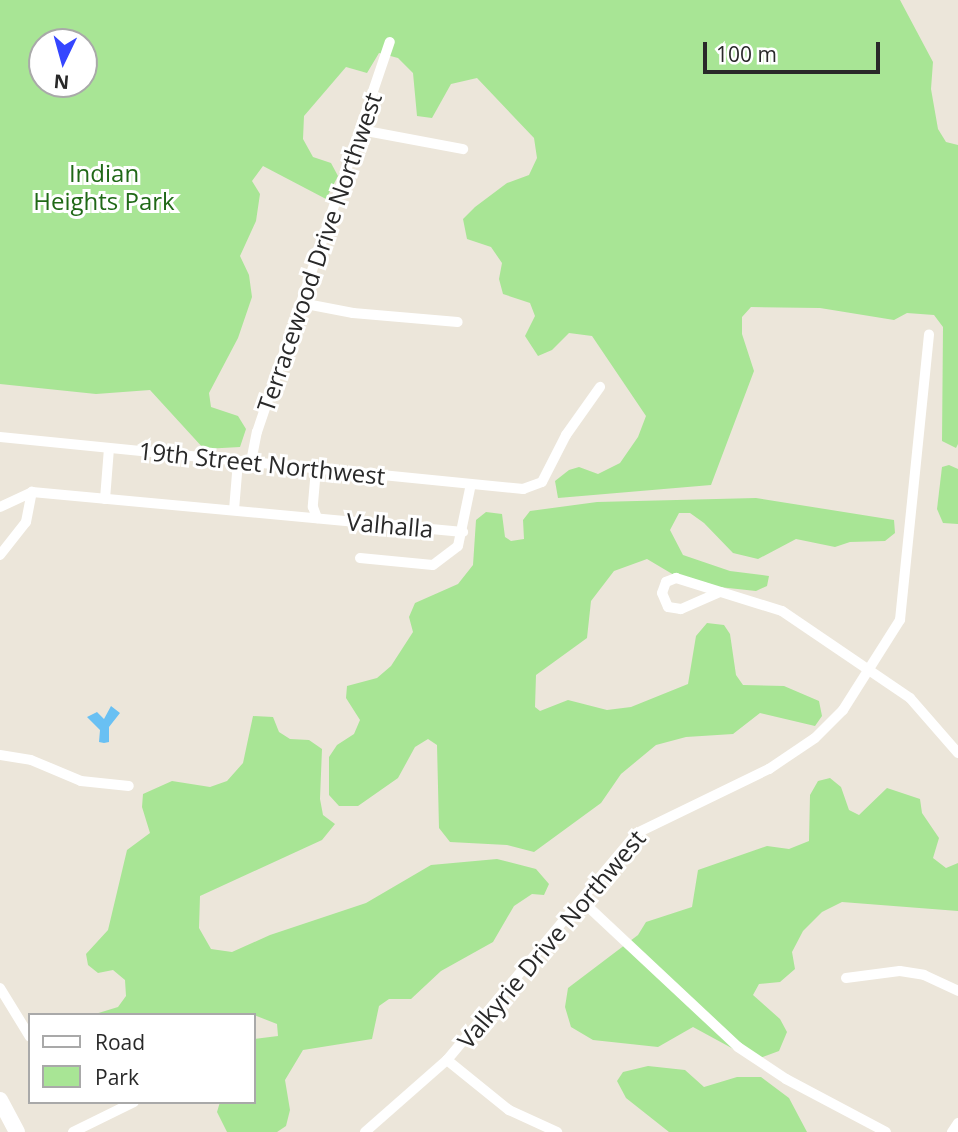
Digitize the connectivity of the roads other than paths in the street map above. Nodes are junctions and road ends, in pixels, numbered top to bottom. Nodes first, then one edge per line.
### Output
1 (390, 42) dead end
2 (360, 130) junction
3 (463, 149) dead end
4 (301, 303) junction
5 (458, 322) dead end
6 (929, 334) dead end
7 (600, 387) dead end
8 (0, 437) edge
9 (109, 448) junction
10 (238, 461) junction
11 (251, 463) junction
12 (316, 469) junction
13 (471, 484) junction
14 (32, 492) junction
15 (105, 499) junction
16 (0, 507) edge
17 (234, 510) junction
18 (317, 518) junction
19 (463, 532) junction
20 (0, 555) edge
21 (360, 558) dead end
22 (720, 592) junction
23 (870, 671) junction
24 (958, 753) edge
25 (0, 755) edge
26 (129, 786) dead end
27 (581, 900) junction
28 (846, 978) dead end
29 (0, 988) edge
30 (958, 991) edge
31 (28, 1034) edge
32 (447, 1060) junction
33 (0, 1100) edge
34 (130, 1104) edge
35 (958, 1123) edge
36 (17, 1132) edge
37 (73, 1132) edge
38 (365, 1132) edge
39 (557, 1132) edge
40 (886, 1132) edge
41 (952, 1132) edge

1 - 2 street, Terracewood Drive Northwest
2 - 3 street
2 - 4 street, Terracewood Drive Northwest
4 - 5 street
4 - 11 street, Terracewood Drive Northwest
6 - 23 street, Valkyrie Drive Northwest
7 - 13 street, 19th Street Northwest
8 - 9 street, 19th Street Northwest
9 - 10 street, 19th Street Northwest
9 - 15 street
10 - 11 street, 19th Street Northwest
10 - 17 street
11 - 12 street, 19th Street Northwest
12 - 13 street, 19th Street Northwest
12 - 18 street, Valhalla
13 - 19 street, Valhalla
14 - 15 street, Valhalla
14 - 16 street
14 - 20 street
15 - 17 street, Valhalla
17 - 18 street, Valhalla
18 - 19 street, Valhalla
19 - 21 street, Valhalla
22 - 22 street
22 - 23 street
23 - 24 street
23 - 27 street, Valkyrie Drive Northwest
25 - 26 street
27 - 32 street, Valkyrie Drive Northwest
27 - 40 street
28 - 30 street
29 - 31 street
32 - 38 street, Valkyrie Drive Northwest
32 - 39 street
33 - 36 main road
34 - 37 street
35 - 41 street

